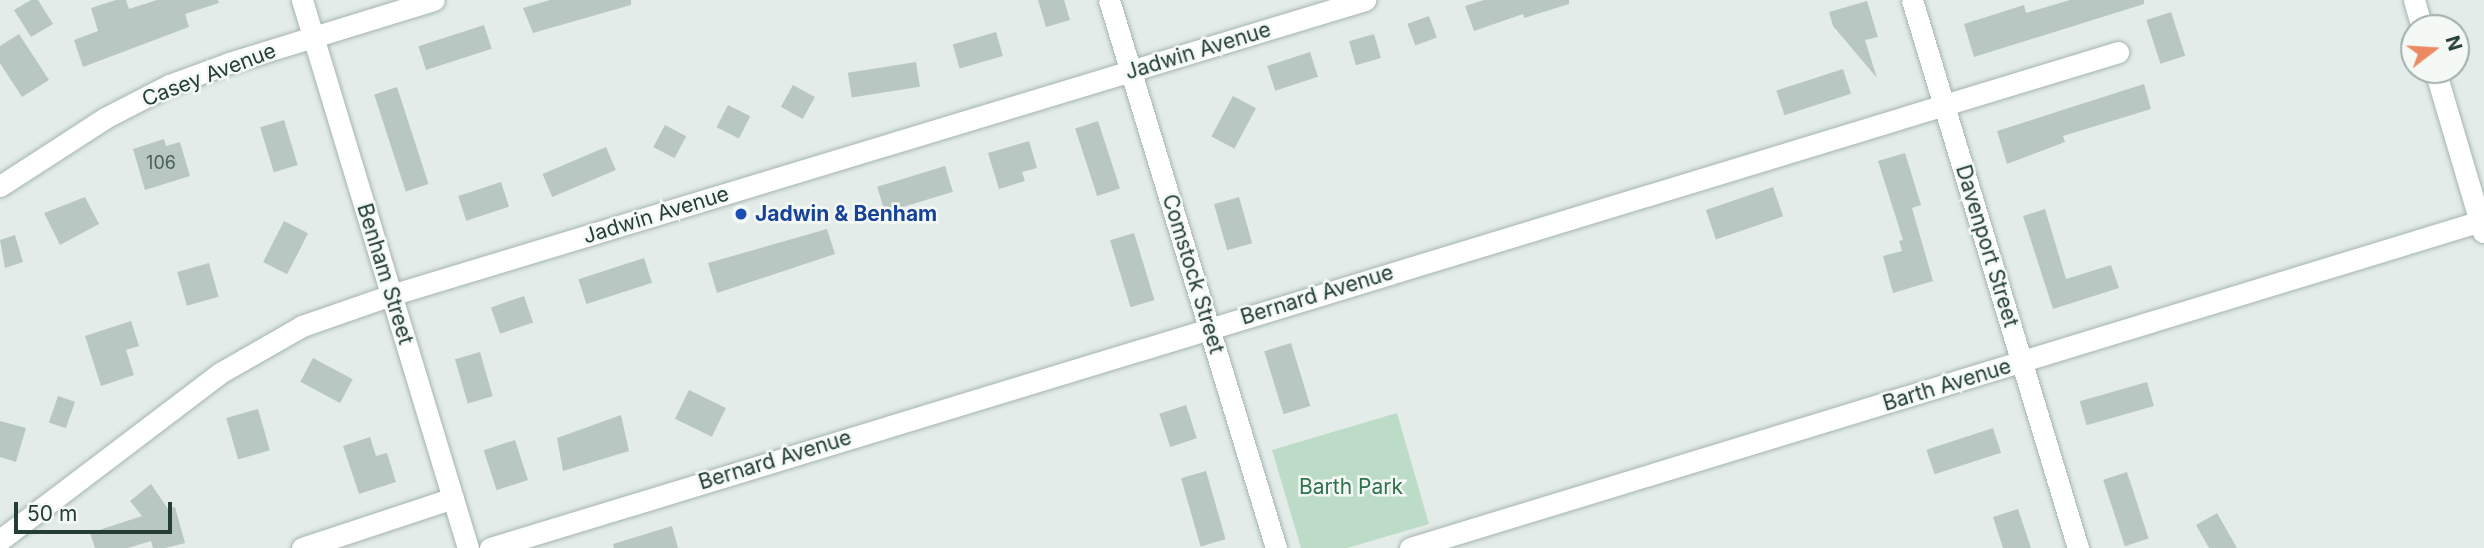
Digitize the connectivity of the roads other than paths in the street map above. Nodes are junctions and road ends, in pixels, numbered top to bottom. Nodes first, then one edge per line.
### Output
1 (302, 0) edge
2 (434, 0) edge
3 (1109, 0) edge
4 (1365, 0) edge
5 (1912, 0) edge
6 (313, 37) junction
7 (2118, 52) dead end
8 (1131, 71) junction
9 (2439, 84) edge
10 (1945, 106) junction
11 (0, 186) edge
12 (2483, 225) edge
13 (391, 295) junction
14 (1209, 327) junction
15 (2022, 362) junction
16 (453, 498) junction
17 (0, 540) edge
18 (302, 548) edge
19 (468, 548) edge
20 (490, 548) edge
21 (1276, 548) edge
22 (1410, 548) edge
23 (2078, 548) edge

1 - 6 street, Benham Street
2 - 6 street, Casey Avenue
3 - 8 street, Comstock Street
4 - 8 street, Jadwin Avenue
5 - 10 street, Davenport Street
6 - 11 street, Casey Avenue
6 - 13 street, Benham Street
7 - 10 street
8 - 13 street, Jadwin Avenue
8 - 14 street, Comstock Street
9 - 12 street
10 - 14 street, Bernard Avenue
10 - 15 street, Davenport Street
12 - 15 street, Barth Avenue
13 - 16 street, Benham Street
13 - 17 street, Jadwin Avenue
14 - 20 street, Bernard Avenue
14 - 21 street, Comstock Street
15 - 22 street, Barth Avenue
15 - 23 street, Davenport Street
16 - 18 street
16 - 19 street, Benham Street

